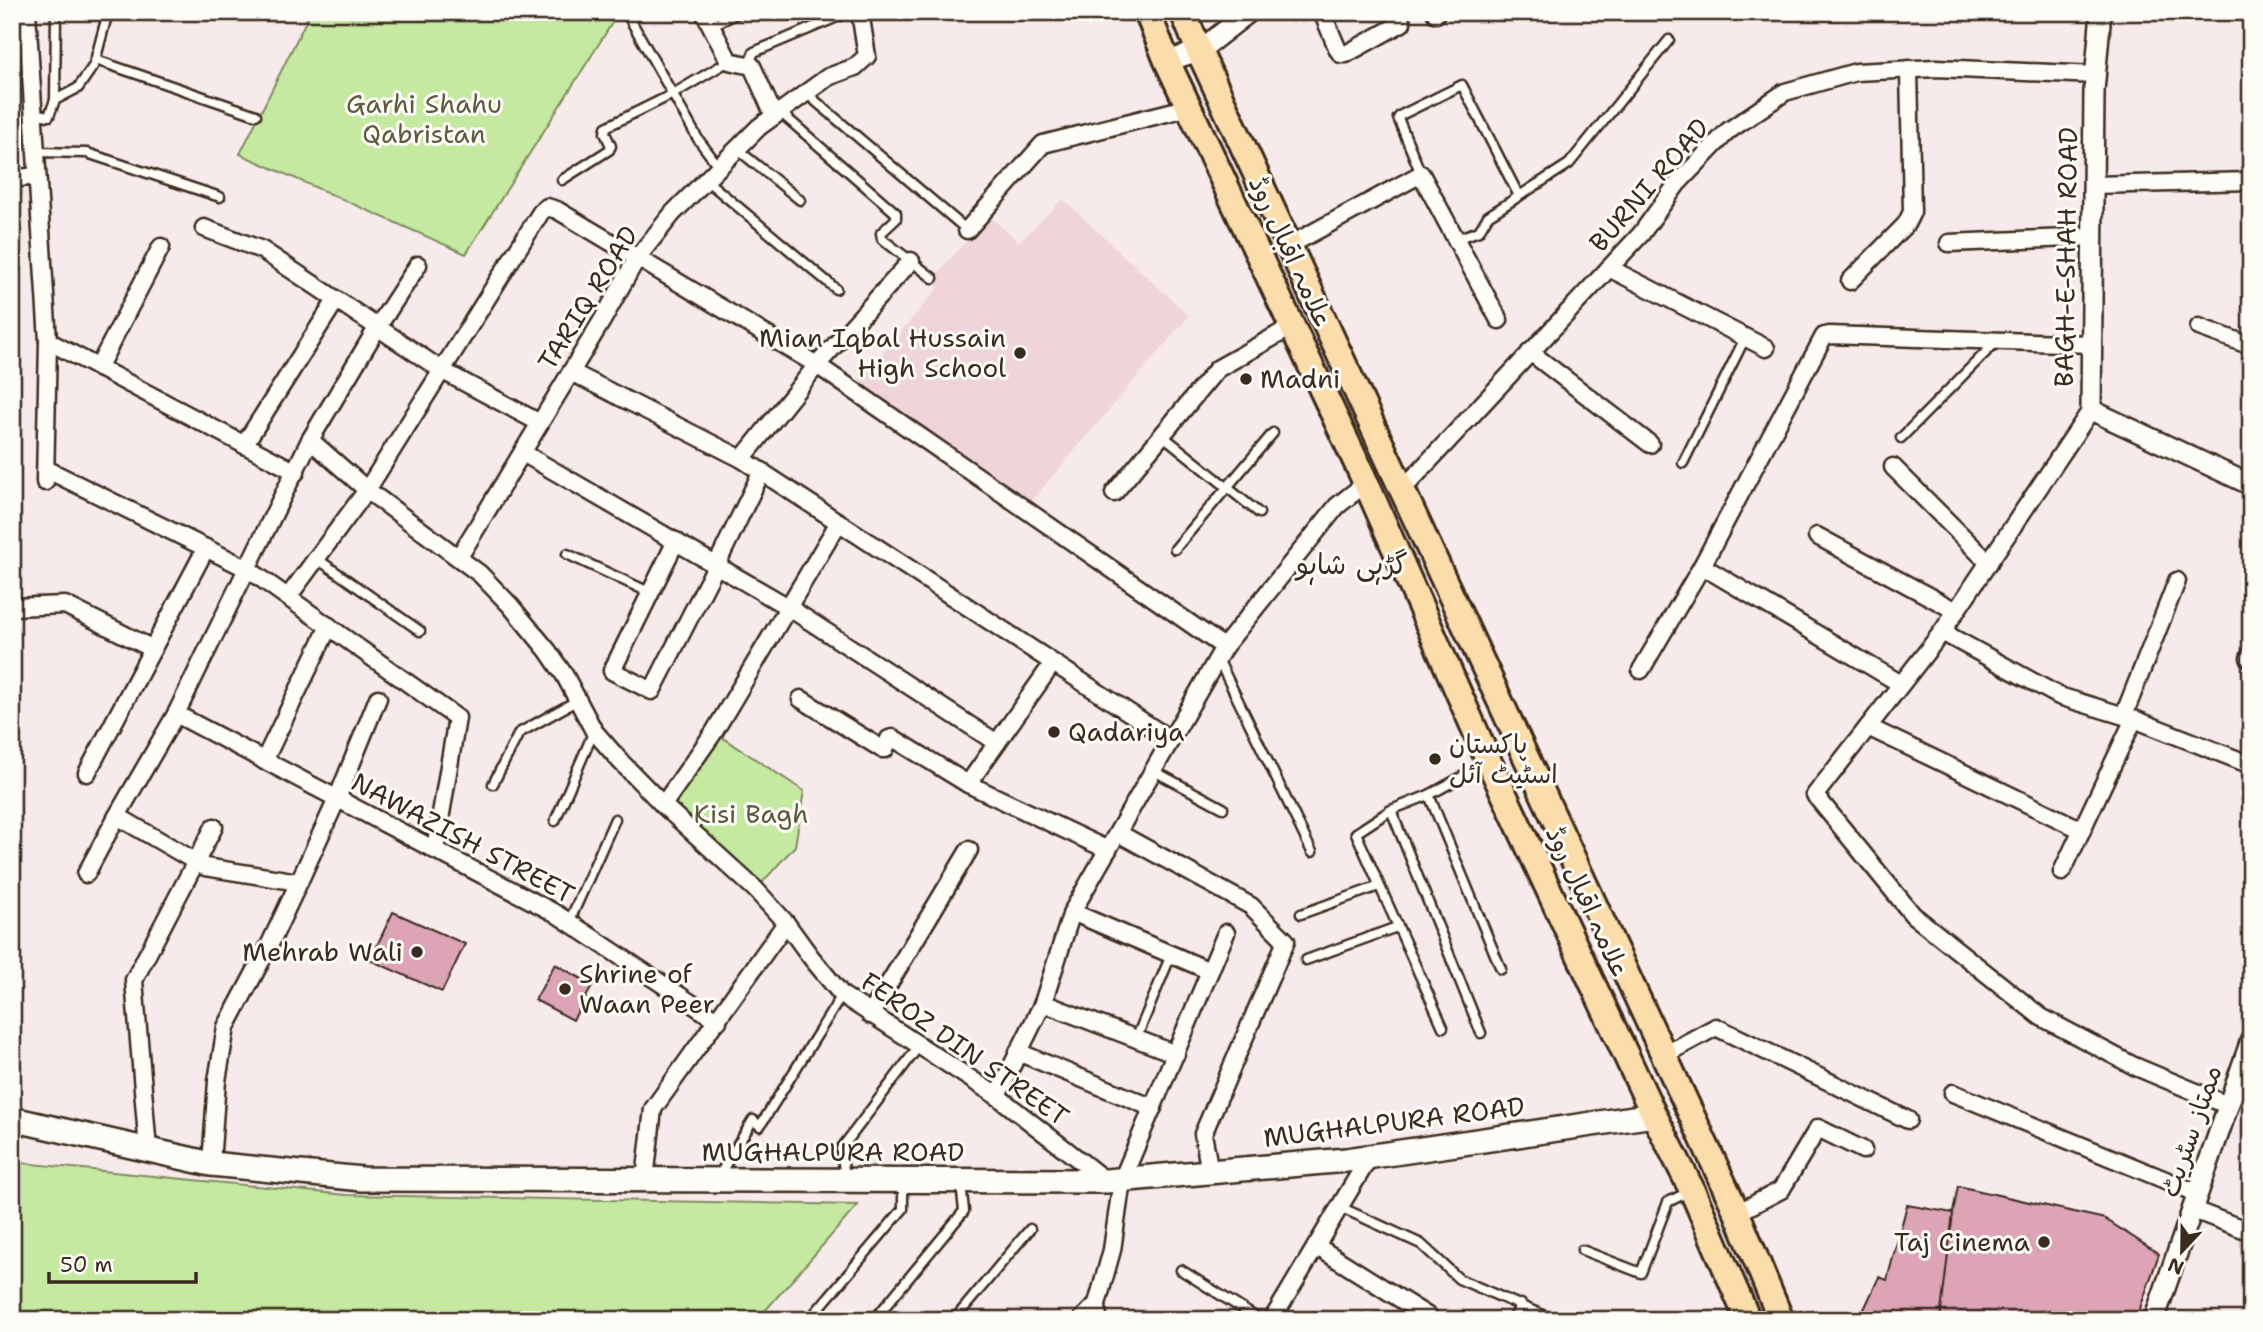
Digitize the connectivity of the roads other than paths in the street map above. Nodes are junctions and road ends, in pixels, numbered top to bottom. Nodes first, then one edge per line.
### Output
1 (27, 12) edge
2 (56, 12) edge
3 (108, 12) edge
4 (626, 12) edge
5 (740, 12) edge
6 (849, 12) edge
7 (860, 12) edge
8 (1147, 12) edge
9 (1183, 12) edge
10 (1249, 12) edge
11 (1322, 12) edge
12 (2101, 12) edge
13 (707, 19) edge
14 (1402, 23) dead end
15 (1669, 40) dead end
16 (1199, 51) junction
17 (96, 60) junction
18 (729, 61) junction
19 (1167, 61) junction
20 (748, 65) junction
21 (1909, 69) junction
22 (2096, 75) junction
23 (806, 93) junction
24 (673, 94) junction
25 (55, 100) junction
26 (1190, 107) junction
27 (32, 113) junction
28 (777, 114) junction
29 (256, 115) dead end
30 (737, 149) junction
31 (35, 152) junction
32 (719, 167) junction
33 (1421, 174) junction
34 (36, 176) junction
35 (12, 179) edge
36 (562, 180) dead end
37 (706, 180) junction
38 (2251, 181) edge
39 (2093, 185) junction
40 (1519, 196) junction
41 (220, 197) dead end
42 (800, 200) dead end
43 (204, 228) dead end
44 (967, 230) joint
45 (2093, 237) junction
46 (1456, 239) junction
47 (1949, 243) dead end
48 (1290, 245) junction
49 (161, 247) dead end
50 (637, 258) junction
51 (911, 261) junction
52 (418, 265) dead end
53 (1609, 268) junction
54 (933, 278) dead end
55 (1850, 281) dead end
56 (836, 289) dead end
57 (336, 300) junction
58 (1499, 320) dead end
59 (1293, 326) junction
60 (2199, 327) dead end
61 (377, 328) junction
62 (1745, 338) junction
63 (48, 341) junction
64 (1997, 341) junction
65 (2092, 344) junction
66 (2251, 346) edge
67 (1766, 348) dead end
68 (1531, 352) junction
69 (817, 365) junction
70 (99, 368) junction
71 (443, 371) junction
72 (571, 372) junction
73 (2091, 410) junction
74 (540, 424) junction
75 (1273, 433) dead end
76 (1162, 435) junction
77 (1901, 438) dead end
78 (310, 440) junction
79 (1650, 444) dead end
80 (244, 445) junction
81 (523, 453) junction
82 (742, 459) junction
83 (1683, 463) dead end
84 (1893, 467) dead end
85 (762, 471) junction
86 (296, 472) junction
87 (1366, 484) junction
88 (2251, 485) edge
89 (1226, 486) junction
90 (367, 490) junction
91 (1402, 490) junction
92 (1114, 493) dead end
93 (1259, 513) dead end
94 (839, 522) junction
95 (1817, 536) dead end
96 (676, 541) junction
97 (206, 548) junction
98 (1175, 549) dead end
99 (567, 554) dead end
100 (459, 557) junction
101 (317, 558) junction
102 (1989, 563) junction
103 (717, 564) junction
104 (1702, 566) junction
105 (248, 569) junction
106 (2177, 581) dead end
107 (651, 593) junction
108 (288, 597) junction
109 (12, 607) edge
110 (789, 607) junction
111 (1956, 611) junction
112 (329, 626) junction
113 (420, 631) dead end
114 (1942, 632) junction
115 (153, 649) junction
116 (1221, 653) junction
117 (1053, 663) junction
118 (1641, 670) dead end
119 (1901, 684) junction
120 (378, 698) dead end
121 (801, 699) dead end
122 (578, 700) junction
123 (176, 714) junction
124 (2129, 717) junction
125 (1510, 719) junction
126 (1868, 727) junction
127 (594, 731) junction
128 (1478, 734) junction
129 (1171, 740) junction
130 (997, 743) junction
131 (264, 761) junction
132 (1489, 762) junction
133 (2251, 765) edge
134 (1154, 771) junction
135 (87, 773) dead end
136 (493, 784) dead end
137 (968, 784) junction
138 (1429, 795) junction
139 (337, 799) junction
140 (663, 805) junction
141 (1223, 808) dead end
142 (1391, 810) junction
143 (117, 816) junction
144 (615, 819) dead end
145 (555, 821) dead end
146 (214, 827) dead end
147 (2082, 830) junction
148 (1118, 833) junction
149 (435, 850) junction
150 (969, 850) dead end
151 (1108, 850) junction
152 (1312, 852) dead end
153 (196, 861) junction
154 (2062, 872) dead end
155 (86, 874) dead end
156 (299, 882) junction
157 (1379, 886) junction
158 (1072, 912) junction
159 (1301, 914) dead end
160 (569, 922) junction
161 (786, 923) junction
162 (1398, 928) junction
163 (1226, 933) dead end
164 (1171, 955) junction
165 (1306, 960) dead end
166 (1501, 969) dead end
167 (1210, 971) junction
168 (842, 995) junction
169 (1043, 1003) junction
170 (870, 1015) junction
171 (718, 1021) junction
172 (1443, 1027) dead end
173 (1481, 1033) dead end
174 (1136, 1039) junction
175 (2251, 1040) edge
176 (919, 1046) junction
177 (1018, 1052) junction
178 (1176, 1054) junction
179 (1664, 1055) junction
180 (2245, 1072) edge
181 (1953, 1093) dead end
182 (997, 1096) junction
183 (2227, 1105) junction
184 (1153, 1108) junction
185 (12, 1112) edge
186 (1654, 1115) junction
187 (12, 1119) edge
188 (1908, 1120) dead end
189 (43, 1127) junction
190 (148, 1150) junction
191 (1863, 1150) dead end
192 (1370, 1157) junction
193 (211, 1164) junction
194 (1210, 1172) junction
195 (645, 1179) junction
196 (716, 1179) junction
197 (846, 1180) junction
198 (903, 1180) junction
199 (961, 1180) junction
200 (1114, 1181) junction
201 (1692, 1190) junction
202 (2194, 1201) junction
203 (1340, 1207) junction
204 (1737, 1213) junction
205 (1030, 1229) dead end
206 (2251, 1232) edge
207 (1316, 1246) junction
208 (1582, 1250) dead end
209 (1181, 1270) dead end
210 (1521, 1304) junction
211 (1098, 1312) edge
212 (1429, 1317) dead end
213 (809, 1320) edge
214 (874, 1320) edge
215 (954, 1320) edge
216 (1081, 1320) edge
217 (1260, 1320) edge
218 (1272, 1320) edge
219 (1513, 1320) edge
220 (1554, 1320) edge
221 (1748, 1320) edge
222 (1781, 1320) edge
223 (2154, 1320) edge

1 - 27 street
2 - 25 lane
3 - 17 lane
4 - 24 lane
5 - 13 lane
6 - 20 lane
7 - 23 street, TARIQ ROAD
8 - 19 main road, علامہ اقبال روڈ
9 - 16 main road, علامہ اقبال روڈ
10 - 16 street
11 - 14 street
12 - 22 street, BAGH-E-SHAH ROAD
13 - 18 street
15 - 40 lane
16 - 19 street
16 - 48 main road, علامہ اقبال روڈ
17 - 25 lane
17 - 29 lane
18 - 20 street
18 - 24 lane
19 - 26 main road, علامہ اقبال روڈ
20 - 28 street
21 - 22 street, BURNI ROAD
21 - 53 street, BURNI ROAD
21 - 55 street
22 - 39 street, BAGH-E-SHAH ROAD
23 - 28 street, TARIQ ROAD
23 - 44 lane
24 - 32 lane
24 - 36 lane
25 - 27 lane
26 - 44 street
26 - 59 main road, علامہ اقبال روڈ
27 - 31 street
28 - 30 street, TARIQ ROAD
28 - 51 lane
30 - 32 street, TARIQ ROAD
30 - 42 lane
31 - 34 street
31 - 41 lane
32 - 37 street, TARIQ ROAD
33 - 40 lane
33 - 46 street
33 - 48 street
34 - 35 street
34 - 63 street
37 - 50 street, TARIQ ROAD
37 - 56 lane
38 - 39 street
39 - 45 street, BAGH-E-SHAH ROAD
40 - 46 lane
43 - 57 street
45 - 47 street
45 - 65 street, BAGH-E-SHAH ROAD
46 - 58 street
48 - 91 main road, علامہ اقبال روڈ
49 - 70 street
50 - 69 street
50 - 71 street
50 - 72 street, TARIQ ROAD
51 - 54 lane
51 - 69 street
52 - 61 street
53 - 62 street
53 - 68 street, BURNI ROAD
57 - 61 street
57 - 80 street
59 - 76 street
59 - 87 main road, علامہ اقبال روڈ
60 - 66 street
61 - 71 street
61 - 78 street
62 - 67 street
62 - 83 lane
63 - 70 street
63 - 97 street
64 - 65 street
64 - 77 lane
64 - 104 street
65 - 73 street, BAGH-E-SHAH ROAD
68 - 79 street
68 - 91 street, BURNI ROAD
69 - 82 street
69 - 116 street
70 - 80 street
71 - 74 street
71 - 90 street
72 - 74 street, TARIQ ROAD
72 - 82 street
73 - 88 street, BAGH-E-SHAH ROAD
73 - 102 street
74 - 81 street, TARIQ ROAD
75 - 89 lane
76 - 89 lane
76 - 92 street
78 - 86 street
78 - 90 street, FEROZ DIN STREET
80 - 86 street
81 - 96 street
81 - 100 street, TARIQ ROAD
82 - 85 street
84 - 102 street
85 - 94 street
85 - 103 street
86 - 105 street
87 - 116 street
87 - 128 main road, علامہ اقبال روڈ
89 - 93 lane
89 - 98 lane
90 - 100 street, FEROZ DIN STREET
90 - 101 street
91 - 125 main road, علامہ اقبال روڈ
94 - 110 street
94 - 117 street
95 - 111 street
96 - 103 street
96 - 107 street
97 - 105 street
97 - 115 street
99 - 107 lane
100 - 122 street, FEROZ DIN STREET
101 - 108 street
101 - 113 lane
102 - 111 street
103 - 107 street
103 - 110 street
104 - 118 street
104 - 119 street
105 - 108 street
105 - 123 street
106 - 124 street
108 - 112 street
109 - 115 street
110 - 130 street
110 - 140 street
111 - 114 street
112 - 131 street
112 - 149 street
114 - 119 street
114 - 124 street
115 - 135 street
116 - 129 street
116 - 152 lane
117 - 129 street
117 - 130 street
119 - 126 street
120 - 139 street
121 - 137 street
122 - 127 street, FEROZ DIN STREET
122 - 136 lane
123 - 131 street, NAWAZISH STREET
123 - 143 street
124 - 133 street
124 - 147 street
125 - 128 main road
125 - 179 main road, علامہ اقبال روڈ
126 - 147 street
126 - 183 street
127 - 140 street, FEROZ DIN STREET
127 - 145 lane
128 - 132 main road, علامہ اقبال روڈ
129 - 134 street
130 - 137 street
131 - 139 street, NAWAZISH STREET
132 - 138 lane
132 - 186 main road, علامہ اقبال روڈ
134 - 141 lane
134 - 148 street
137 - 151 street
138 - 142 lane
138 - 166 lane
139 - 149 street, NAWAZISH STREET
139 - 156 street
140 - 161 street, FEROZ DIN STREET
142 - 157 lane
142 - 173 lane
143 - 153 street
143 - 155 street
144 - 160 lane
146 - 153 street
147 - 154 street
148 - 151 street
148 - 194 street
149 - 160 street, NAWAZISH STREET
150 - 170 street
151 - 158 street
153 - 156 street
153 - 190 street
156 - 193 street
157 - 159 lane
157 - 162 lane
158 - 164 street
158 - 169 street
160 - 171 street, NAWAZISH STREET
161 - 168 street, FEROZ DIN STREET
161 - 171 street
162 - 165 lane
162 - 172 lane
163 - 167 street
164 - 167 street
164 - 174 lane
167 - 178 street
168 - 170 street, FEROZ DIN STREET
168 - 196 lane
169 - 174 street
169 - 177 street
170 - 176 street, FEROZ DIN STREET
171 - 195 street
174 - 178 street
175 - 180 street, ممتاز سٹریٹ
176 - 182 street, FEROZ DIN STREET
176 - 197 lane
177 - 182 street
177 - 184 street
178 - 184 street
179 - 188 street
179 - 204 main road, علامہ اقبال روڈ
180 - 183 street, ممتاز سٹریٹ
181 - 202 street
182 - 200 street, FEROZ DIN STREET
183 - 202 street, ممتاز سٹریٹ
184 - 200 street
185 - 189 street
186 - 192 main road, MUGHALPURA ROAD
186 - 201 main road, علامہ اقبال روڈ
187 - 189 main road, MUGHALPURA ROAD
189 - 190 main road, MUGHALPURA ROAD
190 - 193 main road, MUGHALPURA ROAD
191 - 204 street
192 - 194 main road, MUGHALPURA ROAD
192 - 203 street
193 - 195 main road, MUGHALPURA ROAD
194 - 200 main road, MUGHALPURA ROAD
195 - 196 main road, MUGHALPURA ROAD
196 - 197 main road, MUGHALPURA ROAD
197 - 198 main road, MUGHALPURA ROAD
198 - 199 main road, MUGHALPURA ROAD
198 - 213 lane
199 - 200 main road, MUGHALPURA ROAD
199 - 214 lane
200 - 211 street
201 - 208 lane
201 - 221 main road, علامہ اقبال روڈ
202 - 206 street
202 - 223 street, ممتاز سٹریٹ
203 - 207 street
203 - 210 lane
204 - 222 main road, علامہ اقبال روڈ
205 - 215 lane
207 - 212 street
207 - 218 street
209 - 217 lane
210 - 219 lane
210 - 220 lane
211 - 216 street

